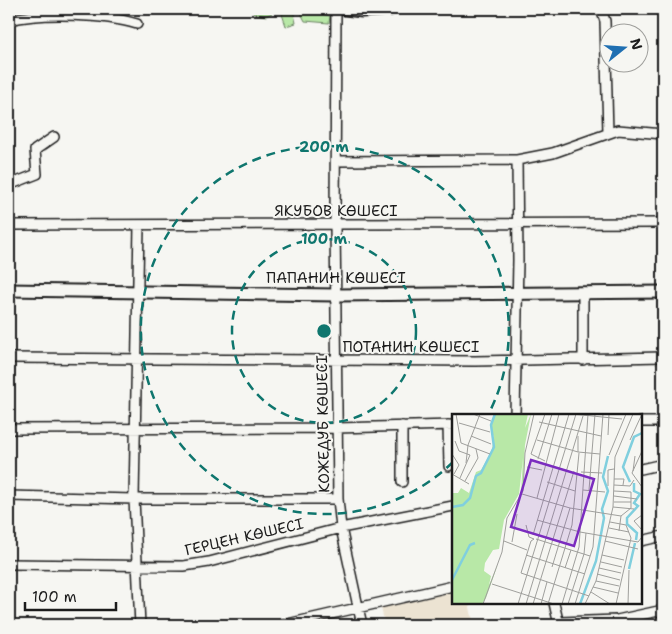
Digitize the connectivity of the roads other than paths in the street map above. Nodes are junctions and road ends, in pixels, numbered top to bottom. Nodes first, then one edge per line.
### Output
1 (336, 9) edge
2 (345, 9) edge
3 (391, 9) edge
4 (601, 9) edge
5 (9, 20) edge
6 (137, 24) dead end
7 (608, 133) junction
8 (54, 137) dead end
9 (663, 137) edge
10 (516, 160) junction
11 (336, 161) junction
12 (9, 185) edge
13 (517, 223) junction
14 (663, 223) edge
15 (335, 224) junction
16 (9, 225) edge
17 (139, 225) junction
18 (9, 290) edge
19 (137, 291) junction
20 (517, 292) junction
21 (583, 292) junction
22 (663, 292) edge
23 (336, 295) junction
24 (663, 357) edge
25 (9, 358) edge
26 (136, 360) junction
27 (336, 360) junction
28 (515, 360) junction
29 (583, 360) junction
30 (515, 414) edge
31 (642, 422) edge
32 (663, 422) edge
33 (451, 425) edge
34 (402, 426) junction
35 (336, 428) junction
36 (9, 429) edge
37 (136, 429) junction
38 (663, 464) edge
39 (449, 466) dead end
40 (642, 469) edge
41 (402, 482) dead end
42 (9, 496) edge
43 (134, 499) junction
44 (338, 499) junction
45 (452, 506) edge
46 (341, 528) junction
47 (663, 536) edge
48 (642, 541) edge
49 (9, 564) edge
50 (136, 564) junction
51 (452, 586) edge
52 (554, 604) edge
53 (358, 608) junction
54 (663, 610) edge
55 (559, 624) edge
56 (140, 625) edge
57 (282, 625) edge
58 (362, 625) edge

1 - 11 street, КОЖЕДУБ КӨШЕСІ
2 - 3 main road
4 - 7 street
5 - 6 street
7 - 9 street
7 - 10 street
8 - 12 street
10 - 11 street
10 - 13 street
11 - 15 street, КОЖЕДУБ КӨШЕСІ
13 - 14 street, ЯКУБОВ КӨШЕСІ
13 - 15 street, ЯКУБОВ КӨШЕСІ
13 - 20 street
15 - 17 street, ЯКУБОВ КӨШЕСІ
15 - 23 street, КОЖЕДУБ КӨШЕСІ
16 - 17 street, ЯКУБОВ КӨШЕСІ
17 - 19 street
18 - 19 main road, ПАПАНИН КӨШЕСІ
19 - 23 main road, ПАПАНИН КӨШЕСІ
19 - 26 street
20 - 21 main road, ПАПАНИН КӨШЕСІ
20 - 23 main road, ПАПАНИН КӨШЕСІ
20 - 28 street
21 - 22 main road, ПАПАНИН КӨШЕСІ
21 - 29 street
23 - 27 street, КОЖЕДУБ КӨШЕСІ
24 - 29 street, ПОТАНИН КӨШЕСІ
25 - 26 street, ПОТАНИН КӨШЕСІ
26 - 27 street, ПОТАНИН КӨШЕСІ
26 - 37 street
27 - 28 street, ПОТАНИН КӨШЕСІ
27 - 35 street, КОЖЕДУБ КӨШЕСІ
28 - 29 street, ПОТАНИН КӨШЕСІ
28 - 30 street
31 - 32 street
33 - 34 street
33 - 39 street
34 - 35 street
34 - 41 street
35 - 37 street
35 - 44 street, КОЖЕДУБ КӨШЕСІ
36 - 37 street
37 - 43 street
38 - 40 street
42 - 43 street
43 - 44 street
43 - 50 street
44 - 46 street, КОЖЕДУБ КӨШЕСІ
45 - 46 street, ГЕРЦЕН КӨШЕСІ
46 - 50 street, ГЕРЦЕН КӨШЕСІ
46 - 53 street, КОЖЕДУБ КӨШЕСІ
47 - 48 street
49 - 50 street, ГЕРЦЕН КӨШЕСІ
50 - 56 street
51 - 53 street
52 - 55 street
53 - 57 street
53 - 58 street, КОЖЕДУБ КӨШЕСІ
54 - 55 street

